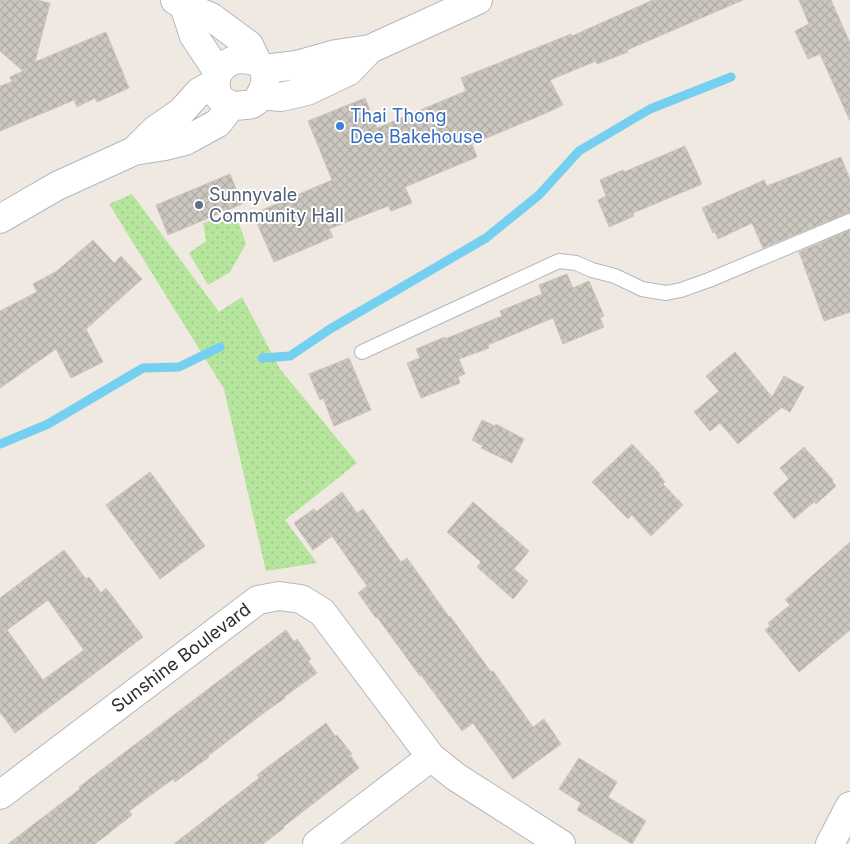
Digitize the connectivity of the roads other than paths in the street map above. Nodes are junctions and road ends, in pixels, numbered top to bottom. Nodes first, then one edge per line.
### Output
1 (478, 0) edge
2 (179, 3) edge
3 (260, 75) junction
4 (216, 78) junction
5 (231, 106) junction
6 (134, 151) junction
7 (0, 219) edge
8 (850, 221) edge
9 (362, 352) dead end
10 (431, 757) junction
11 (0, 795) edge
12 (850, 806) edge
13 (318, 844) edge
14 (561, 844) edge
15 (830, 844) edge

1 - 3 street
2 - 3 street
2 - 4 street
3 - 4 street
3 - 5 street
4 - 5 street
4 - 6 street
5 - 6 street
6 - 7 street
8 - 9 lane
10 - 11 street, Sunshine Boulevard
10 - 13 street
10 - 14 street, Sunshine Boulevard
12 - 15 street

